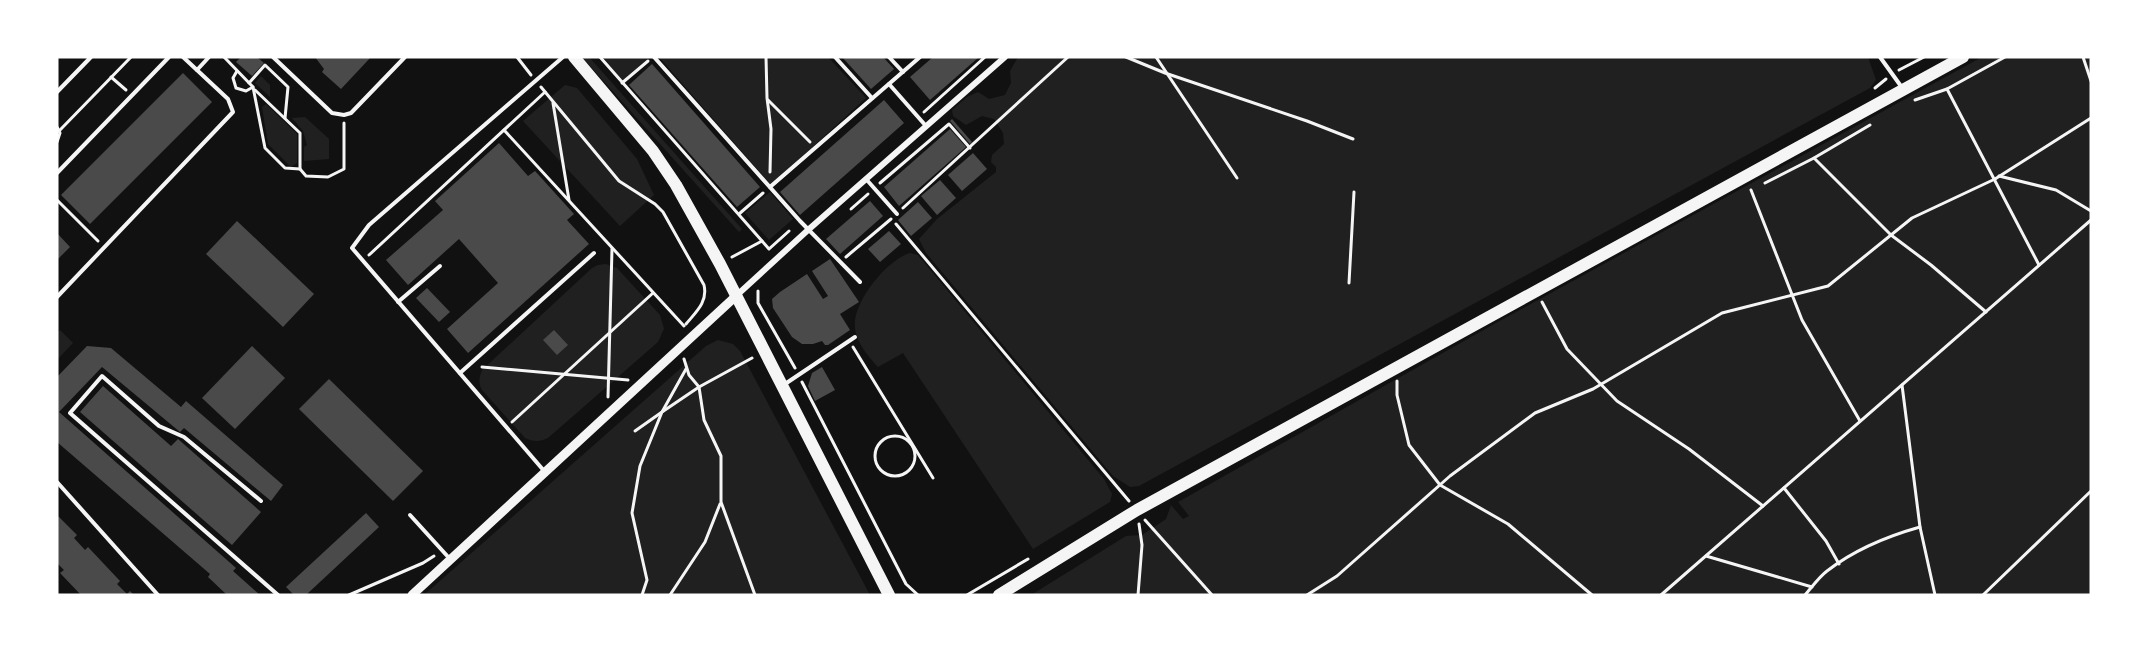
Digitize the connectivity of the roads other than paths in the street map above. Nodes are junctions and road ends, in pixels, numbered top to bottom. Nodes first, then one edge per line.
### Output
1 (91, 57) edge
2 (169, 57) edge
3 (183, 57) edge
4 (209, 57) edge
5 (273, 57) edge
6 (405, 57) edge
7 (563, 57) edge
8 (574, 57) edge
9 (653, 57) edge
10 (835, 57) edge
11 (890, 57) edge
12 (920, 57) edge
13 (1005, 57) edge
14 (1880, 57) edge
15 (1963, 57) edge
16 (197, 70) junction
17 (903, 72) junction
18 (889, 84) junction
19 (1903, 90) junction
20 (57, 92) edge
21 (872, 98) junction
22 (927, 127) junction
23 (57, 173) edge
24 (866, 179) junction
25 (770, 187) junction
26 (897, 214) road end
27 (808, 230) junction
28 (594, 253) dead end
29 (440, 266) dead end
30 (860, 282) dead end
31 (736, 296) junction
32 (57, 297) edge
33 (398, 302) junction
34 (855, 337) dead end
35 (460, 373) junction
36 (782, 386) junction
37 (546, 473) junction
38 (57, 482) edge
39 (261, 501) dead end
40 (410, 515) dead end
41 (451, 560) junction
42 (158, 595) edge
43 (278, 595) edge
44 (412, 595) edge
45 (889, 595) edge
46 (999, 595) edge

1 - 20 lane
2 - 23 lane
3 - 16 lane
4 - 16 lane
5 - 6 lane
7 - 33 lane
8 - 31 main road
9 - 25 lane
10 - 21 lane
11 - 17 lane
12 - 17 lane
13 - 22 street
14 - 19 lane
15 - 19 main road
16 - 32 lane
17 - 18 lane
18 - 21 lane
18 - 22 lane
19 - 46 main road
21 - 25 lane
22 - 24 street
24 - 26 lane
24 - 27 street
25 - 27 lane
27 - 30 lane
27 - 31 street
28 - 35 lane
29 - 33 lane
31 - 36 main road
31 - 37 street
33 - 35 lane
34 - 36 lane
35 - 37 lane
36 - 45 main road
37 - 41 street
38 - 42 lane
39 - 43 lane
40 - 41 lane
41 - 44 street

